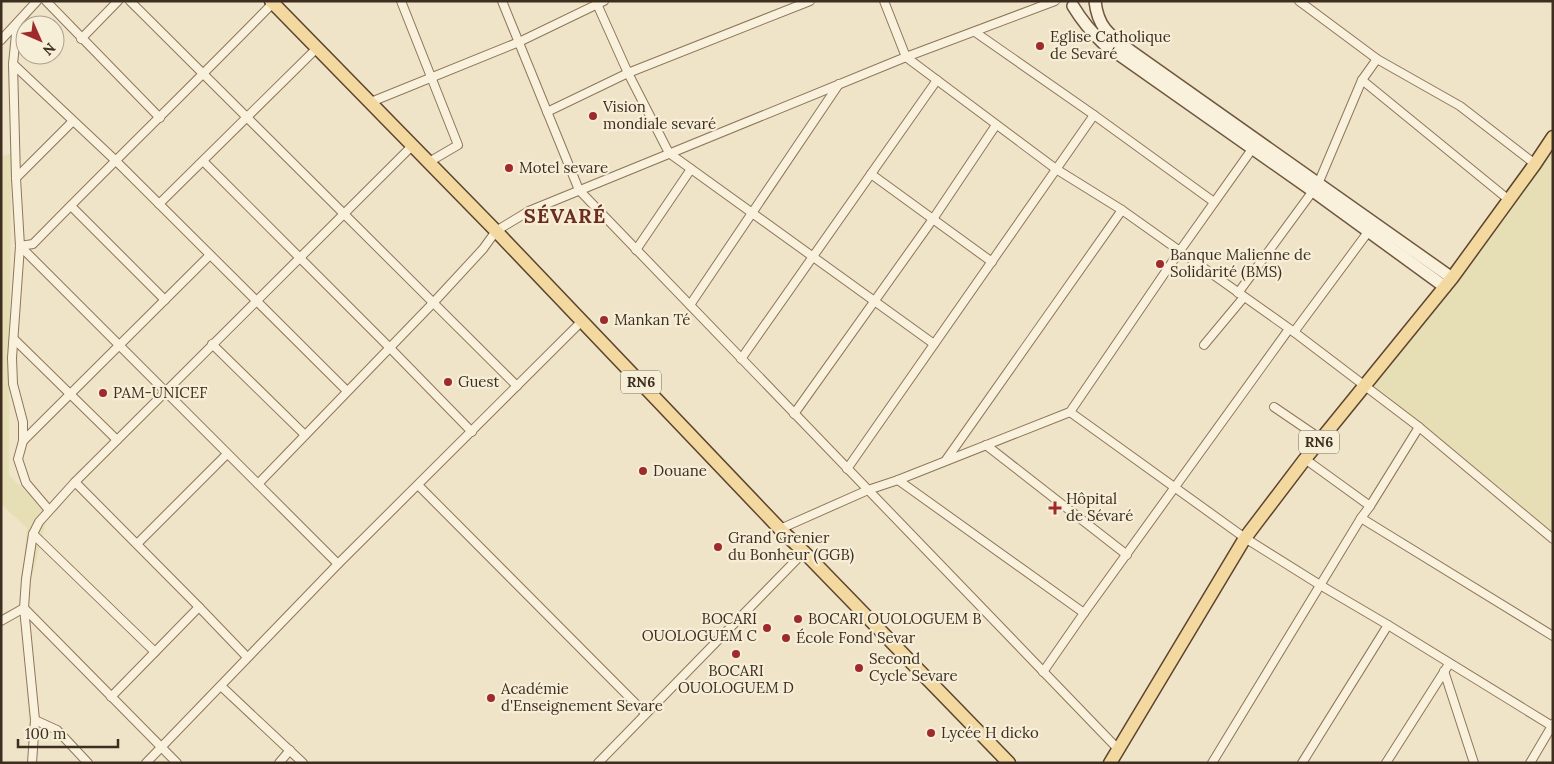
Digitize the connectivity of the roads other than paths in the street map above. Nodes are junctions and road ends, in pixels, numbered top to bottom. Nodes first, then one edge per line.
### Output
1 (37, 1) edge
2 (46, 1) edge
3 (118, 1) edge
4 (130, 1) edge
5 (401, 1) edge
6 (502, 1) edge
7 (810, 1) edge
8 (884, 1) edge
9 (1055, 1) edge
10 (1093, 1) edge
11 (1299, 1) edge
12 (272, 2) edge
13 (601, 3) edge
14 (1070, 4) edge
15 (25, 15) edge
16 (15, 26) edge
17 (974, 32) junction
18 (1, 39) edge
19 (81, 39) junction
20 (518, 42) junction
21 (15, 44) edge
22 (317, 48) junction
23 (906, 57) junction
24 (1377, 59) junction
25 (13, 64) junction
26 (628, 73) junction
27 (204, 74) junction
28 (431, 78) junction
29 (937, 80) junction
30 (1362, 80) junction
31 (840, 84) junction
32 (371, 102) junction
33 (547, 112) junction
34 (1094, 115) junction
35 (247, 117) junction
36 (160, 118) junction
37 (73, 121) junction
38 (996, 125) junction
39 (1553, 137) edge
40 (413, 145) junction
41 (1255, 145) junction
42 (669, 153) junction
43 (115, 160) junction
44 (203, 161) junction
45 (429, 162) junction
46 (1535, 164) junction
47 (691, 169) junction
48 (1056, 169) junction
49 (871, 174) junction
50 (16, 178) junction
51 (1315, 188) junction
52 (579, 190) junction
53 (1509, 200) junction
54 (1214, 202) junction
55 (159, 204) junction
56 (71, 206) junction
57 (1122, 210) junction
58 (344, 213) junction
59 (752, 213) junction
60 (932, 219) junction
61 (1371, 228) junction
62 (496, 231) junction
63 (20, 246) junction
64 (636, 250) junction
65 (1179, 252) junction
66 (210, 255) junction
67 (300, 257) junction
68 (813, 257) junction
69 (992, 262) junction
70 (1448, 283) junction
71 (1241, 295) junction
72 (165, 300) junction
73 (256, 301) junction
74 (874, 301) junction
75 (434, 302) junction
76 (690, 306) junction
77 (582, 320) junction
78 (1291, 330) junction
79 (14, 339) junction
80 (212, 344) junction
81 (934, 344) junction
82 (1204, 344) dead end
83 (119, 345) junction
84 (390, 348) junction
85 (741, 359) junction
86 (517, 386) junction
87 (1366, 386) junction
88 (165, 391) junction
89 (347, 392) junction
90 (70, 394) junction
91 (1274, 407) dead end
92 (1070, 412) junction
93 (794, 414) junction
94 (1418, 427) junction
95 (472, 432) junction
96 (305, 436) junction
97 (1321, 439) junction
98 (117, 440) junction
99 (23, 441) junction
100 (986, 446) junction
101 (227, 454) junction
102 (1305, 459) junction
103 (946, 460) junction
104 (847, 469) junction
105 (898, 480) junction
106 (75, 482) junction
107 (258, 484) junction
108 (418, 485) junction
109 (1175, 487) junction
110 (868, 490) junction
111 (1370, 506) junction
112 (49, 510) junction
113 (1361, 518) junction
114 (780, 529) junction
115 (33, 534) junction
116 (1245, 538) junction
117 (1553, 539) edge
118 (137, 544) junction
119 (804, 552) junction
120 (1127, 555) junction
121 (338, 564) junction
122 (1320, 585) junction
123 (199, 607) junction
124 (24, 608) junction
125 (1084, 613) junction
126 (1, 621) edge
127 (1388, 625) junction
128 (1553, 636) edge
129 (154, 652) junction
130 (246, 657) junction
131 (1449, 664) junction
132 (1444, 671) junction
133 (1043, 672) junction
134 (221, 686) junction
135 (111, 697) junction
136 (645, 713) junction
137 (35, 720) junction
138 (1552, 725) edge
139 (161, 747) junction
140 (1118, 749) junction
141 (290, 750) junction
142 (32, 763) edge
143 (88, 763) edge
144 (146, 763) edge
145 (177, 763) edge
146 (279, 763) edge
147 (303, 763) edge
148 (598, 763) edge
149 (1009, 763) edge
150 (1110, 763) edge
151 (1212, 763) edge
152 (1302, 763) edge
153 (1386, 763) edge
154 (1474, 763) edge
155 (1530, 763) edge

1 - 15 street
2 - 19 street
3 - 19 street
4 - 27 street
5 - 28 street
6 - 20 street
7 - 26 street
8 - 23 street
9 - 17 street
10 - 14 street
10 - 41 street
11 - 24 street
12 - 22 main road, RN6
12 - 27 street
13 - 20 street
13 - 26 street
14 - 41 street
16 - 18 street
17 - 23 street
17 - 34 street
19 - 36 street
20 - 28 street
20 - 33 street
21 - 25 street
22 - 32 main road, RN6
22 - 35 street
23 - 29 street
23 - 31 street
24 - 30 street
24 - 46 street
25 - 37 street
25 - 50 street
26 - 33 street
26 - 42 street
27 - 35 street
27 - 36 street
28 - 32 street
28 - 45 street
29 - 38 street
29 - 49 street
30 - 51 street
30 - 53 street
31 - 42 street
31 - 59 street
32 - 40 main road, RN6
33 - 52 street
34 - 48 street
34 - 54 street
35 - 44 street
35 - 58 street
36 - 43 street
37 - 43 street
37 - 50 street
38 - 48 street
38 - 60 street
39 - 46 main road, RN6
40 - 45 main road, RN6
40 - 58 street
41 - 51 street
41 - 54 street
42 - 47 street
42 - 52 street
43 - 55 street
43 - 56 street
44 - 55 street
44 - 67 street
45 - 62 main road, RN6
46 - 53 main road, RN6
47 - 59 street
47 - 64 street
48 - 57 street
48 - 69 street
49 - 60 street
49 - 68 street
50 - 63 street
51 - 61 street
51 - 71 street
52 - 62 street
52 - 64 street
53 - 70 main road, RN6
54 - 65 street
55 - 66 street
56 - 63 street
56 - 72 street
57 - 65 street
57 - 103 street
58 - 67 street
58 - 75 street
59 - 68 street
59 - 76 street
60 - 69 street
60 - 74 street
61 - 70 street
61 - 78 street
62 - 75 street
62 - 77 main road, RN6
63 - 79 street
63 - 83 street
64 - 76 street
65 - 71 street
65 - 92 street
66 - 72 street
66 - 73 street
67 - 73 street
67 - 84 street
68 - 74 street
68 - 85 street
69 - 81 street
70 - 87 main road, RN6
71 - 78 street
71 - 82 street
72 - 83 street
73 - 80 street
73 - 89 street
74 - 81 street
74 - 93 street
75 - 84 street
75 - 86 street
76 - 85 street
77 - 86 street
77 - 114 main road, RN6
78 - 87 street
78 - 109 street
79 - 90 street
79 - 99 street
80 - 88 street
80 - 96 street
81 - 104 street
83 - 88 street
83 - 90 street
84 - 89 street
84 - 95 street
85 - 93 street
86 - 95 street
87 - 94 street
87 - 97 main road, RN6
88 - 98 street
88 - 101 street
89 - 96 street
90 - 98 street
90 - 99 street
91 - 97 street
92 - 100 street
92 - 109 street
93 - 104 street
94 - 111 street
94 - 117 street
95 - 108 street
96 - 107 street
97 - 102 main road, RN6
98 - 106 street
99 - 112 street
100 - 103 street
100 - 120 street
101 - 107 street
101 - 118 street
102 - 111 street
102 - 116 main road, RN6
103 - 105 street
104 - 110 street
105 - 110 street
105 - 125 street
106 - 112 street
106 - 118 street
107 - 121 street
108 - 121 street
108 - 136 street
109 - 116 street
109 - 120 street
110 - 114 street
110 - 133 street
111 - 113 street
112 - 115 street
113 - 122 street
113 - 128 street
114 - 119 main road, RN6
115 - 124 street
115 - 129 street
116 - 122 street
116 - 140 main road, RN6
118 - 123 street
119 - 136 street
119 - 149 main road, RN6
120 - 125 street
121 - 130 street
122 - 127 street
122 - 151 street
123 - 129 street
123 - 130 street
124 - 126 street
124 - 135 street
124 - 137 street
125 - 133 street
127 - 131 street
127 - 152 street
129 - 135 street
130 - 134 street
131 - 132 street
131 - 138 street
132 - 153 street
132 - 154 street
133 - 140 street
134 - 139 street
134 - 141 street
135 - 139 street
136 - 148 street
137 - 142 street
137 - 143 street
138 - 155 street
139 - 144 street
139 - 145 street
140 - 150 main road, RN6
141 - 146 street
141 - 147 street

